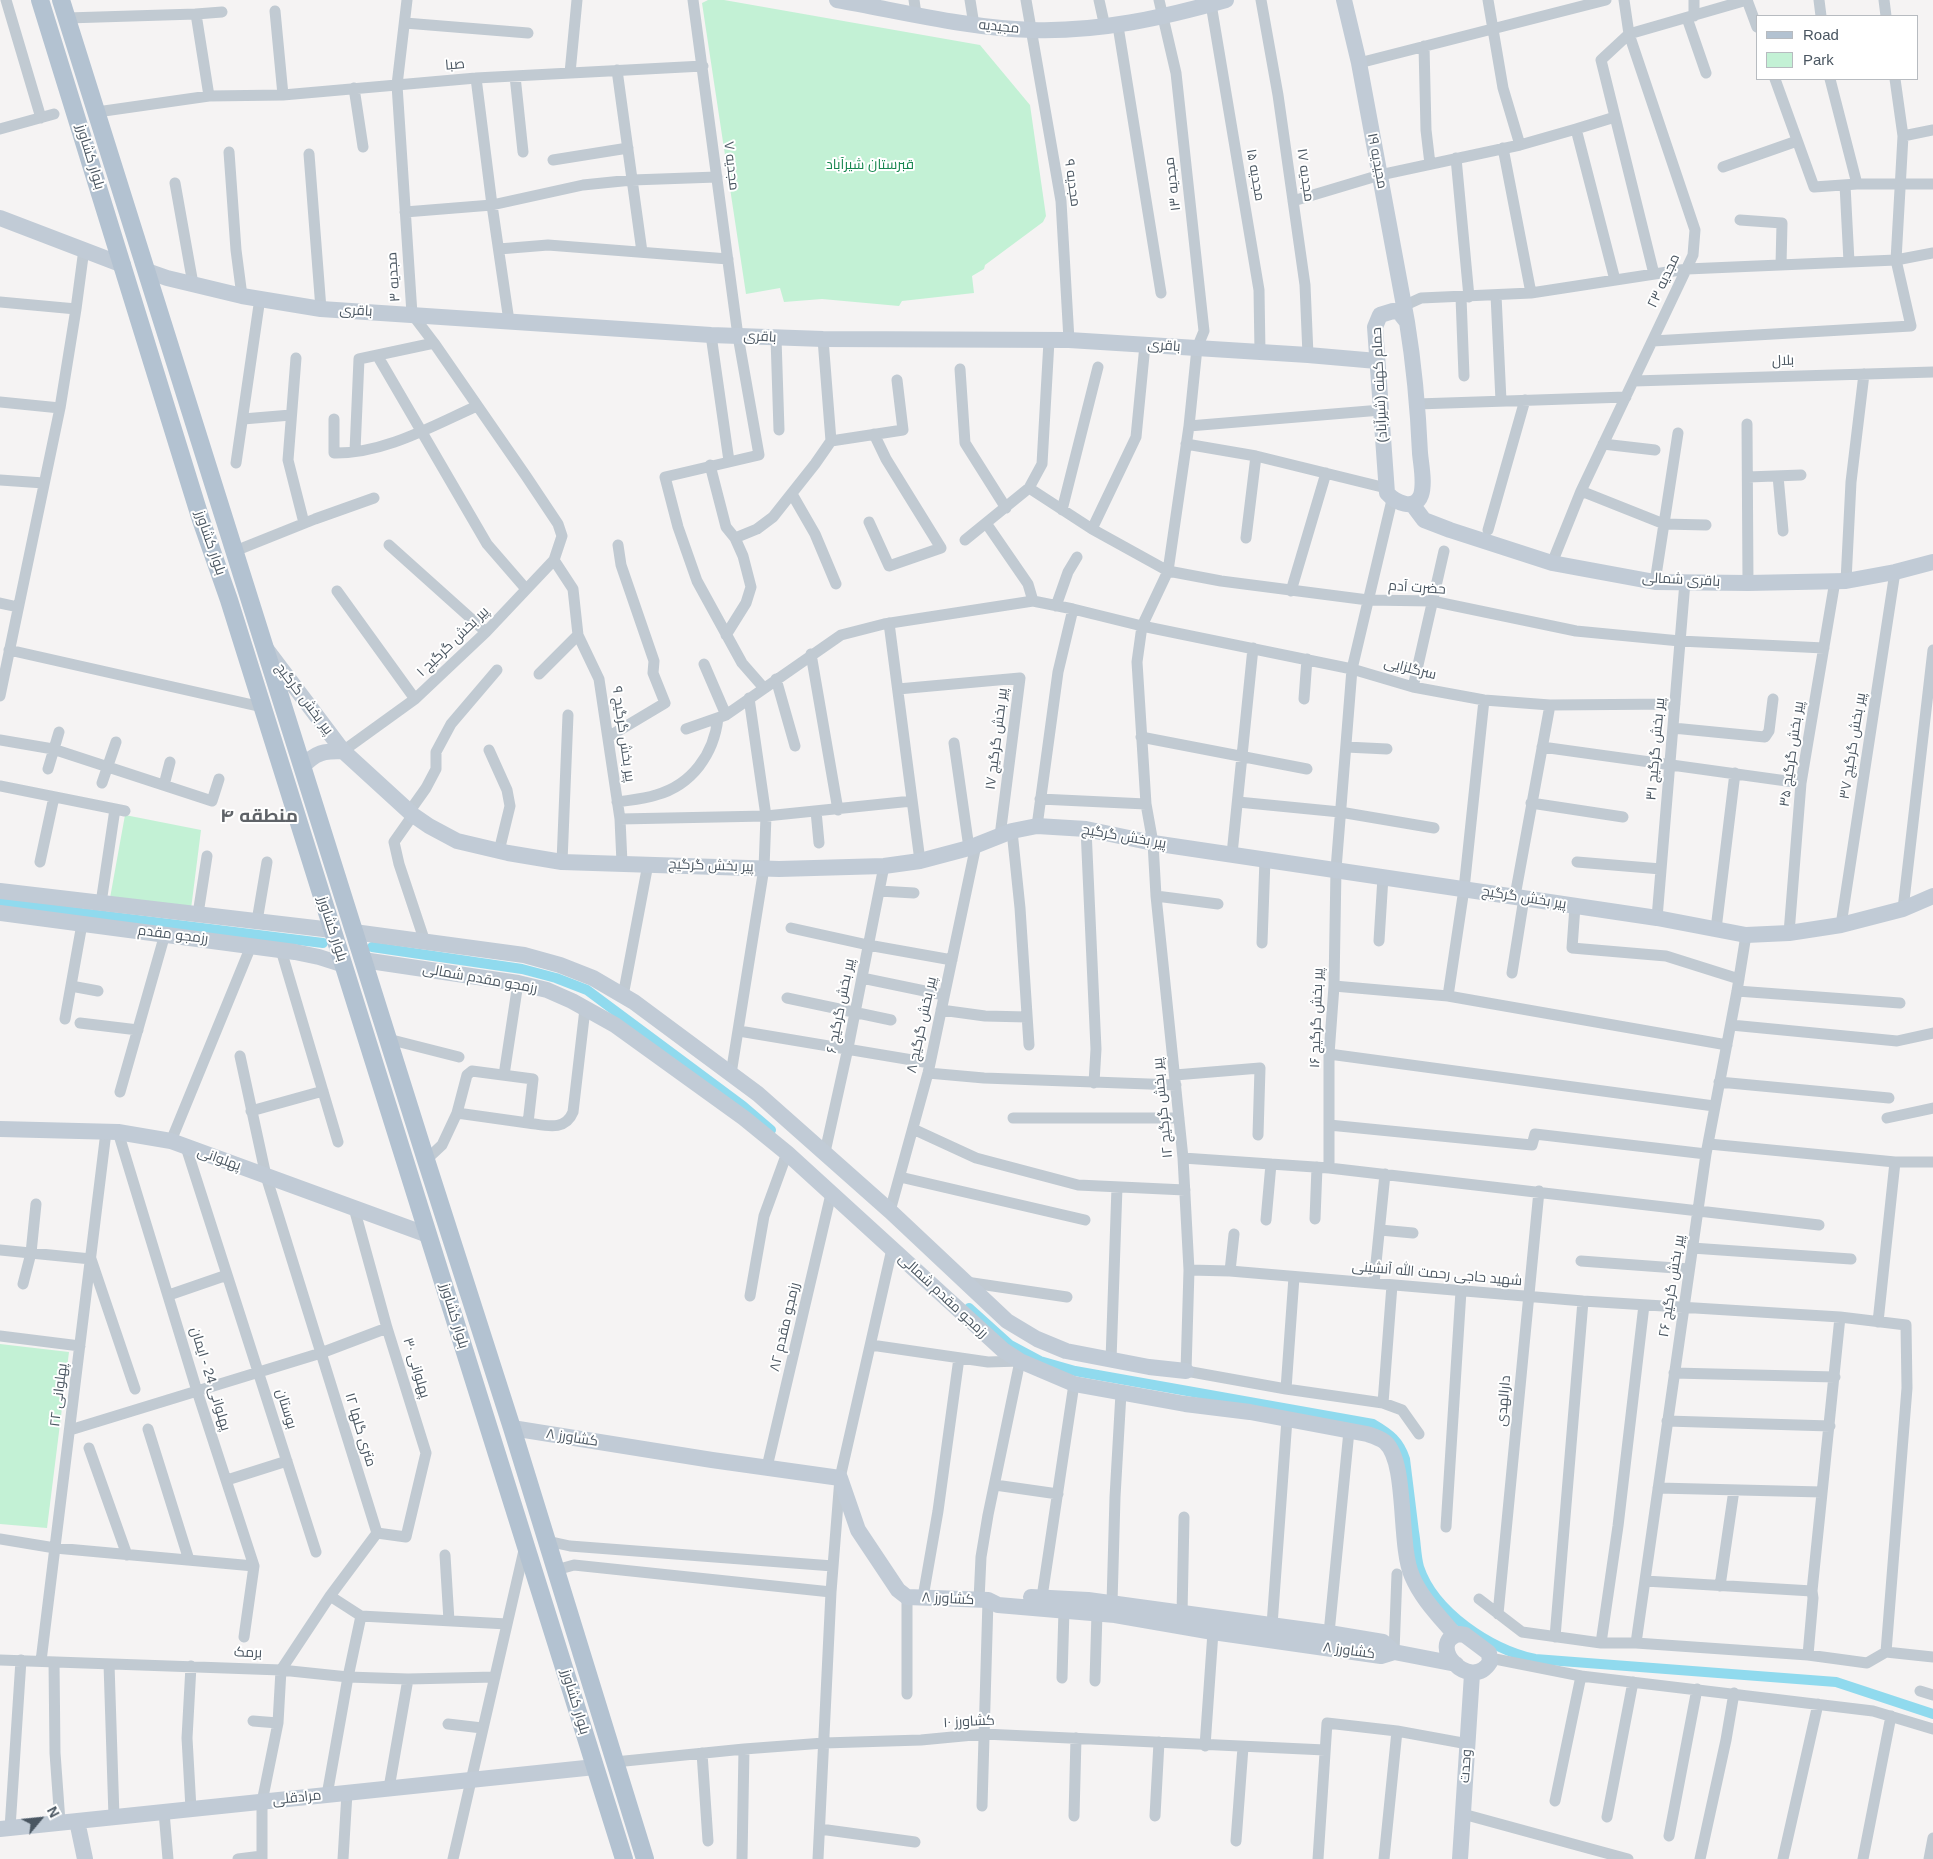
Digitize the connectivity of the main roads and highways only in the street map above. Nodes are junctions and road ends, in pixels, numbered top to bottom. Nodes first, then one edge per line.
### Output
1 (40, 0) edge
2 (47, 0) edge
3 (54, 0) edge
4 (62, 0) edge
5 (73, 105) junction
6 (95, 105) junction
7 (388, 1039) junction
8 (368, 1045) junction
9 (624, 1859) edge
10 (645, 1859) edge

1 - 5 main road, بلوار کشاورز
2 - 5 main road
3 - 6 main road
4 - 6 main road, بلوار کشاورز
5 - 8 main road, بلوار کشاورز
6 - 7 main road, بلوار کشاورز
7 - 8 main road
7 - 10 main road, بلوار کشاورز
8 - 9 main road, بلوار کشاورز

